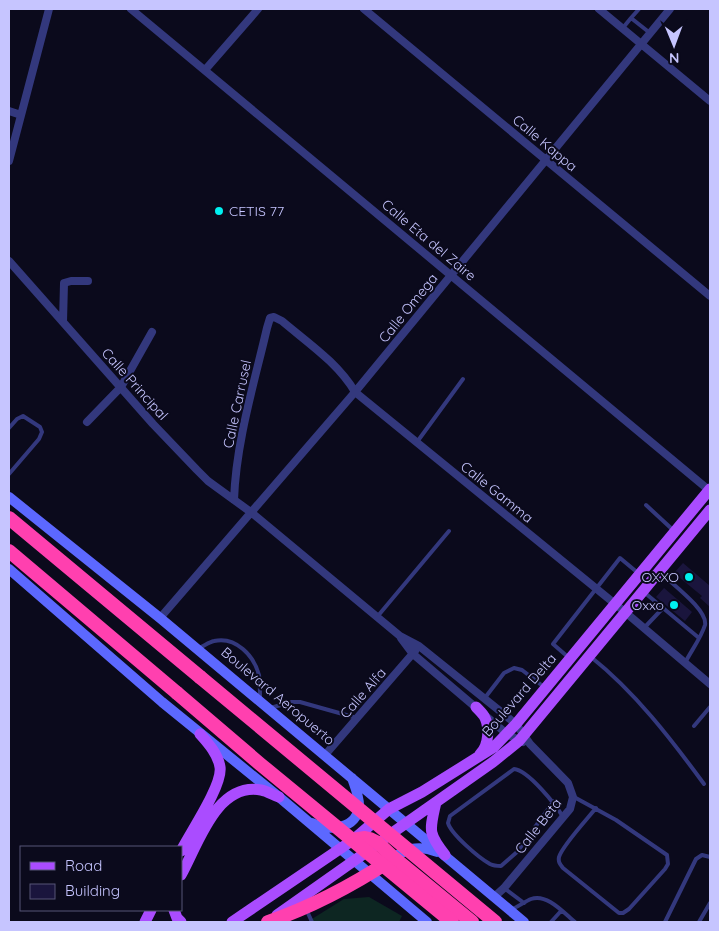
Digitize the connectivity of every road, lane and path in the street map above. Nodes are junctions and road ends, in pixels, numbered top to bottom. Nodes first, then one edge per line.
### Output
1 (49, 9) edge
2 (131, 9) edge
3 (258, 9) edge
4 (364, 9) edge
5 (599, 9) edge
6 (639, 9) edge
7 (670, 9) edge
8 (631, 18) junction
9 (622, 28) junction
10 (650, 33) junction
11 (641, 43) junction
12 (205, 70) junction
13 (710, 101) edge
14 (9, 111) edge
15 (21, 115) junction
16 (9, 161) edge
17 (546, 161) junction
18 (9, 261) edge
19 (451, 275) junction
20 (88, 281) dead end
21 (710, 296) edge
22 (272, 316) joint
23 (63, 322) junction
24 (152, 332) dead end
25 (464, 378) dead end
26 (120, 387) junction
27 (355, 392) junction
28 (87, 422) dead end
29 (9, 428) edge
30 (417, 442) junction
31 (9, 474) edge
32 (710, 490) edge
33 (9, 497) edge
34 (234, 500) junction
35 (646, 506) dead end
36 (710, 510) edge
37 (252, 513) junction
38 (9, 518) edge
39 (449, 531) dead end
40 (674, 531) junction
41 (9, 551) edge
42 (9, 569) edge
43 (659, 572) junction
44 (639, 573) junction
45 (596, 589) junction
46 (643, 591) junction
47 (615, 604) junction
48 (663, 608) junction
49 (625, 612) junction
50 (377, 617) junction
51 (160, 618) junction
52 (644, 628) junction
53 (400, 636) junction
54 (699, 638) junction
55 (419, 646) junction
56 (196, 649) junction
57 (413, 654) junction
58 (589, 655) junction
59 (570, 659) junction
60 (685, 663) junction
61 (710, 684) edge
62 (545, 688) junction
63 (260, 701) junction
64 (480, 703) junction
65 (710, 707) edge
66 (268, 709) junction
67 (357, 718) junction
68 (516, 724) junction
69 (694, 726) dead end
70 (200, 734) junction
71 (507, 734) junction
72 (525, 739) junction
73 (324, 756) junction
74 (473, 760) junction
75 (352, 778) junction
76 (704, 784) dead end
77 (279, 797) junction
78 (572, 797) junction
79 (436, 802) junction
80 (554, 802) junction
81 (596, 808) junction
82 (389, 809) junction
83 (563, 817) junction
84 (304, 820) junction
85 (406, 822) junction
86 (353, 840) junction
87 (378, 843) junction
88 (182, 849) edge
89 (340, 850) junction
90 (445, 855) junction
91 (710, 857) edge
92 (394, 858) junction
93 (353, 860) junction
94 (182, 874) edge
95 (370, 874) junction
96 (504, 888) junction
97 (389, 890) junction
98 (494, 897) junction
99 (304, 902) junction
100 (524, 903) junction
101 (710, 903) edge
102 (510, 910) junction
103 (174, 911) edge
104 (561, 911) junction
105 (181, 922) edge
106 (232, 922) edge
107 (268, 922) edge
108 (312, 922) edge
109 (427, 922) edge
110 (452, 922) edge
111 (472, 922) edge
112 (495, 922) edge
113 (524, 922) edge
114 (552, 922) edge
115 (574, 922) edge
116 (665, 922) edge
117 (699, 922) edge

1 - 15 street
2 - 12 street, Calle Eta del Zaire
3 - 12 street
4 - 17 street, Calle Kappa
5 - 9 street
6 - 8 lane
7 - 10 street, Calle Omega
8 - 9 lane
8 - 10 lane
9 - 11 street
10 - 11 street, Calle Omega
11 - 13 street
11 - 17 street, Calle Omega
12 - 19 street, Calle Eta del Zaire
14 - 15 street
15 - 16 street
17 - 19 street, Calle Omega
17 - 21 street, Calle Kappa
18 - 23 street, Calle Principal
19 - 27 street, Calle Omega
19 - 32 street, Calle Eta del Zaire
20 - 23 street
22 - 27 street, Calle Gamma
22 - 34 street, Calle Carrusel
23 - 26 street, Calle Principal
24 - 26 street
25 - 30 lane
26 - 28 street
26 - 34 street, Calle Principal
27 - 30 street, Calle Gamma
27 - 37 street, Calle Omega
29 - 31 lane
30 - 45 street, Calle Gamma
32 - 40 main road, Boulevard Delta
33 - 51 street, Boulevard Aeropuerto
34 - 37 street, Calle Principal
35 - 40 lane
36 - 43 main road, Boulevard Delta
37 - 50 street, Calle Beta
37 - 51 street, Calle Omega
38 - 112 highway, bridge
39 - 50 lane
40 - 44 main road, Boulevard Delta
41 - 110 highway, bridge
42 - 70 street
43 - 46 main road, Boulevard Delta
43 - 54 lane
44 - 45 lane
44 - 47 main road, Boulevard Delta
45 - 47 street, Calle Gamma
45 - 59 lane
46 - 48 lane
46 - 49 main road, Boulevard Delta
47 - 49 street, Calle Gamma
47 - 59 main road, Boulevard Delta
48 - 52 lane
48 - 54 lane
49 - 52 street, Calle Gamma
49 - 58 main road, Boulevard Delta
50 - 53 street, Calle Beta
51 - 56 street, Boulevard Aeropuerto
52 - 60 street, Calle Gamma
53 - 55 street, Calle Beta
53 - 57 street, Calle Beta
54 - 60 lane
55 - 57 street, Calle Alfa
55 - 64 street, Calle Beta
56 - 63 street, Boulevard Aeropuerto
56 - 63 lane
57 - 64 street, Calle Beta
57 - 67 street, Calle Alfa
58 - 72 main road, Boulevard Delta
58 - 76 lane
59 - 62 main road, Boulevard Delta
60 - 61 street, Calle Gamma
62 - 64 lane
62 - 68 main road, Boulevard Delta
63 - 66 street, Boulevard Aeropuerto
64 - 68 street, Calle Beta
64 - 71 street, Calle Beta
64 - 74 main road
65 - 69 lane
66 - 67 lane
66 - 73 street, Boulevard Aeropuerto
67 - 73 street, Calle Alfa
68 - 71 main road, Boulevard Delta
68 - 72 street, Calle Beta
70 - 77 street
70 - 88 main road
71 - 72 street, Calle Beta
71 - 74 main road, Boulevard Delta
72 - 78 street, Calle Beta
72 - 79 main road, Boulevard Delta
73 - 75 street, Boulevard Aeropuerto
74 - 82 main road, Boulevard Delta
75 - 82 street, Boulevard Aeropuerto
75 - 84 street
77 - 84 street
77 - 94 main road
78 - 81 lane
78 - 83 street, Calle Beta
79 - 85 main road, Boulevard Delta
79 - 90 main road
80 - 80 lane
80 - 83 lane
81 - 81 lane
82 - 85 street, Boulevard Aeropuerto
82 - 86 main road, Boulevard Delta
83 - 96 street, Calle Beta
84 - 89 street
85 - 87 main road, Boulevard Delta
85 - 90 street, Boulevard Aeropuerto
86 - 87 highway
86 - 89 main road, Boulevard Delta
87 - 92 highway
87 - 93 main road, Boulevard Delta
89 - 93 street
89 - 106 main road, Boulevard Delta
90 - 92 street
90 - 98 street, Boulevard Aeropuerto
91 - 116 lane
92 - 95 highway
92 - 97 street
92 - 111 highway
93 - 95 street
93 - 99 main road, Boulevard Delta
95 - 97 street
95 - 99 highway
96 - 98 street, Calle Beta
96 - 100 lane
97 - 109 street
98 - 102 street, Boulevard Aeropuerto
99 - 107 highway
99 - 108 lane
100 - 102 lane
100 - 104 lane
101 - 117 lane
102 - 113 street, Boulevard Aeropuerto
103 - 105 main road
104 - 114 lane
104 - 115 lane

